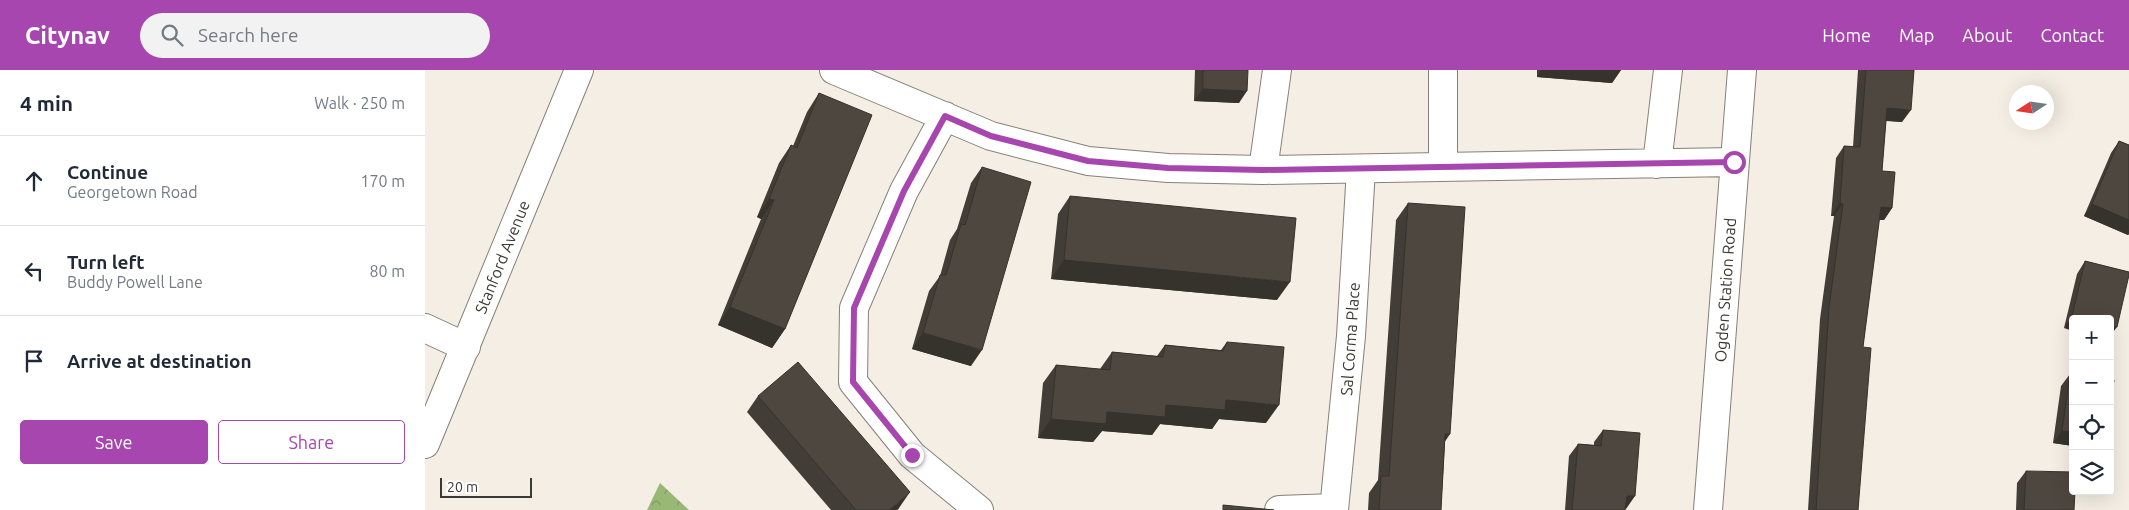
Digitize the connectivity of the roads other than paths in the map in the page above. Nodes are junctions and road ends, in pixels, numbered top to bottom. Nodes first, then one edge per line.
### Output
1 (579, 70) edge
2 (834, 70) edge
3 (1277, 70) edge
4 (1443, 70) edge
5 (1667, 70) edge
6 (1742, 70) edge
7 (945, 116) junction
8 (1734, 162) junction
9 (1657, 164) junction
10 (1443, 168) junction
11 (1361, 169) junction
12 (1263, 170) junction
13 (425, 328) edge
14 (466, 347) junction
15 (425, 444) edge
16 (1334, 509) edge
17 (979, 510) edge
18 (1279, 510) edge
19 (1708, 510) edge

1 - 14 street, Stanford Avenue
2 - 7 street
3 - 12 street
4 - 10 street
5 - 9 street
6 - 8 street, Ogden Station Road
7 - 12 street
7 - 17 street
8 - 9 street
8 - 19 street, Ogden Station Road
9 - 10 street
10 - 11 street
11 - 12 street
11 - 16 street, Sal Corma Place
13 - 14 street
14 - 15 street, Stanford Avenue
16 - 18 street

